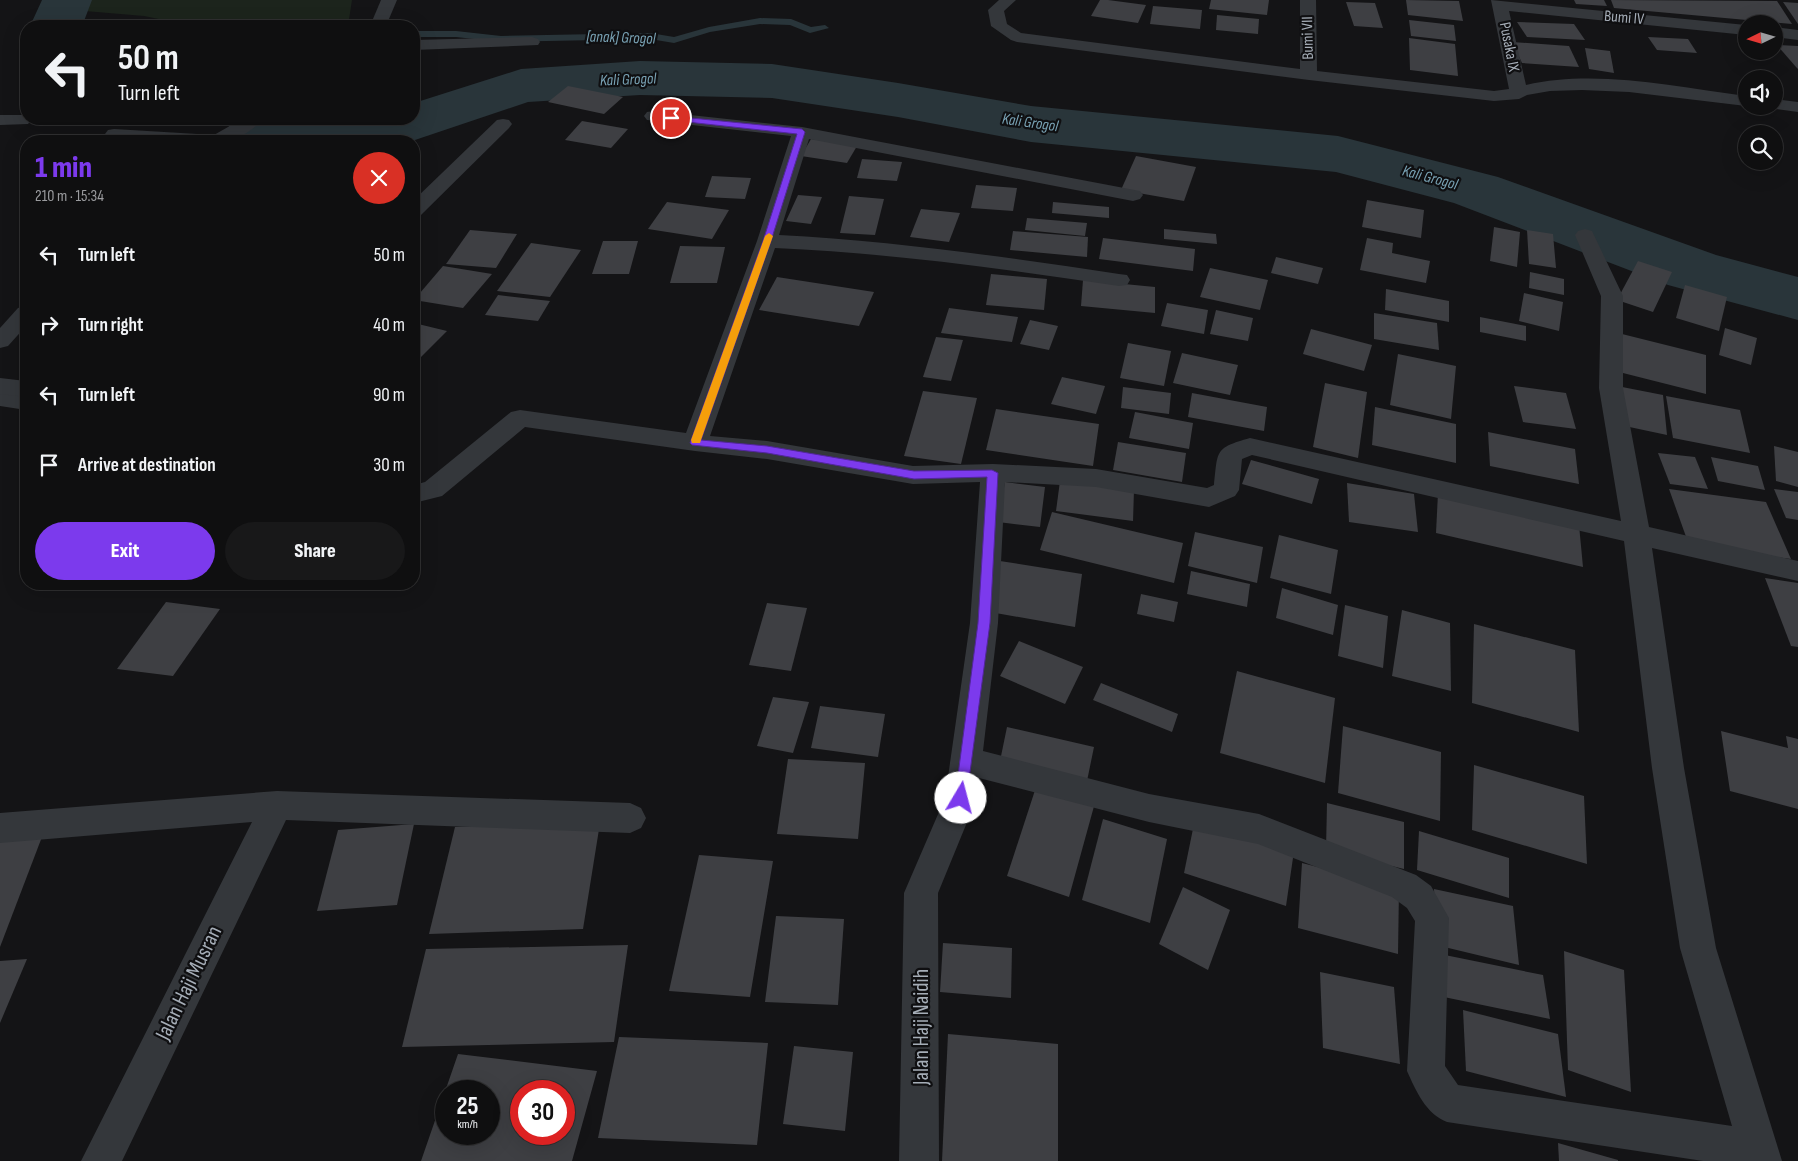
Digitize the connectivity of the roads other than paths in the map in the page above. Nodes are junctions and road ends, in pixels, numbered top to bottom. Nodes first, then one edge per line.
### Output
1 (389, 0) edge
2 (1008, 0) edge
3 (1308, 0) edge
4 (1500, 3) edge
5 (381, 20) edge
6 (1738, 29) edge
7 (1783, 33) edge
8 (1798, 35) edge
9 (532, 42) dead end
10 (420, 45) edge
11 (1309, 75) junction
12 (1519, 94) junction
13 (1738, 100) edge
14 (1783, 105) edge
15 (1798, 107) edge
16 (653, 116) dead end
17 (0, 120) edge
18 (20, 120) edge
19 (503, 124) dead end
20 (244, 125) edge
21 (802, 132) junction
22 (114, 134) dead end
23 (141, 135) edge
24 (227, 135) edge
25 (1134, 195) dead end
26 (420, 205) edge
27 (1584, 235) dead end
28 (767, 241) junction
29 (1119, 280) dead end
30 (20, 319) edge
31 (1, 340) edge
32 (0, 386) edge
33 (20, 388) edge
34 (0, 398) edge
35 (20, 401) edge
36 (695, 443) junction
37 (992, 473) junction
38 (420, 493) edge
39 (1637, 536) junction
40 (1798, 571) edge
41 (967, 761) junction
42 (277, 805) junction
43 (630, 818) dead end
44 (0, 828) edge
45 (1761, 1155) edge
46 (101, 1161) edge
47 (919, 1161) edge

1 - 5 street
2 - 11 street
3 - 11 street, Bumi VII
4 - 6 street, Bumi IV
4 - 12 street, Pusaka IX
7 - 8 street
9 - 10 street
11 - 12 street
12 - 13 street
14 - 15 street
16 - 21 street
17 - 18 street
19 - 26 street
20 - 24 street
21 - 25 street
21 - 28 street
22 - 23 street
27 - 39 street
28 - 29 street
28 - 36 street
30 - 31 street
32 - 33 street
34 - 35 street
36 - 37 street
36 - 38 street
37 - 39 street
37 - 41 street
39 - 40 street
39 - 45 street
41 - 45 street
41 - 47 street, Jalan Haji Naidih
42 - 43 street
42 - 44 street
42 - 46 street, Jalan Haji Musran

